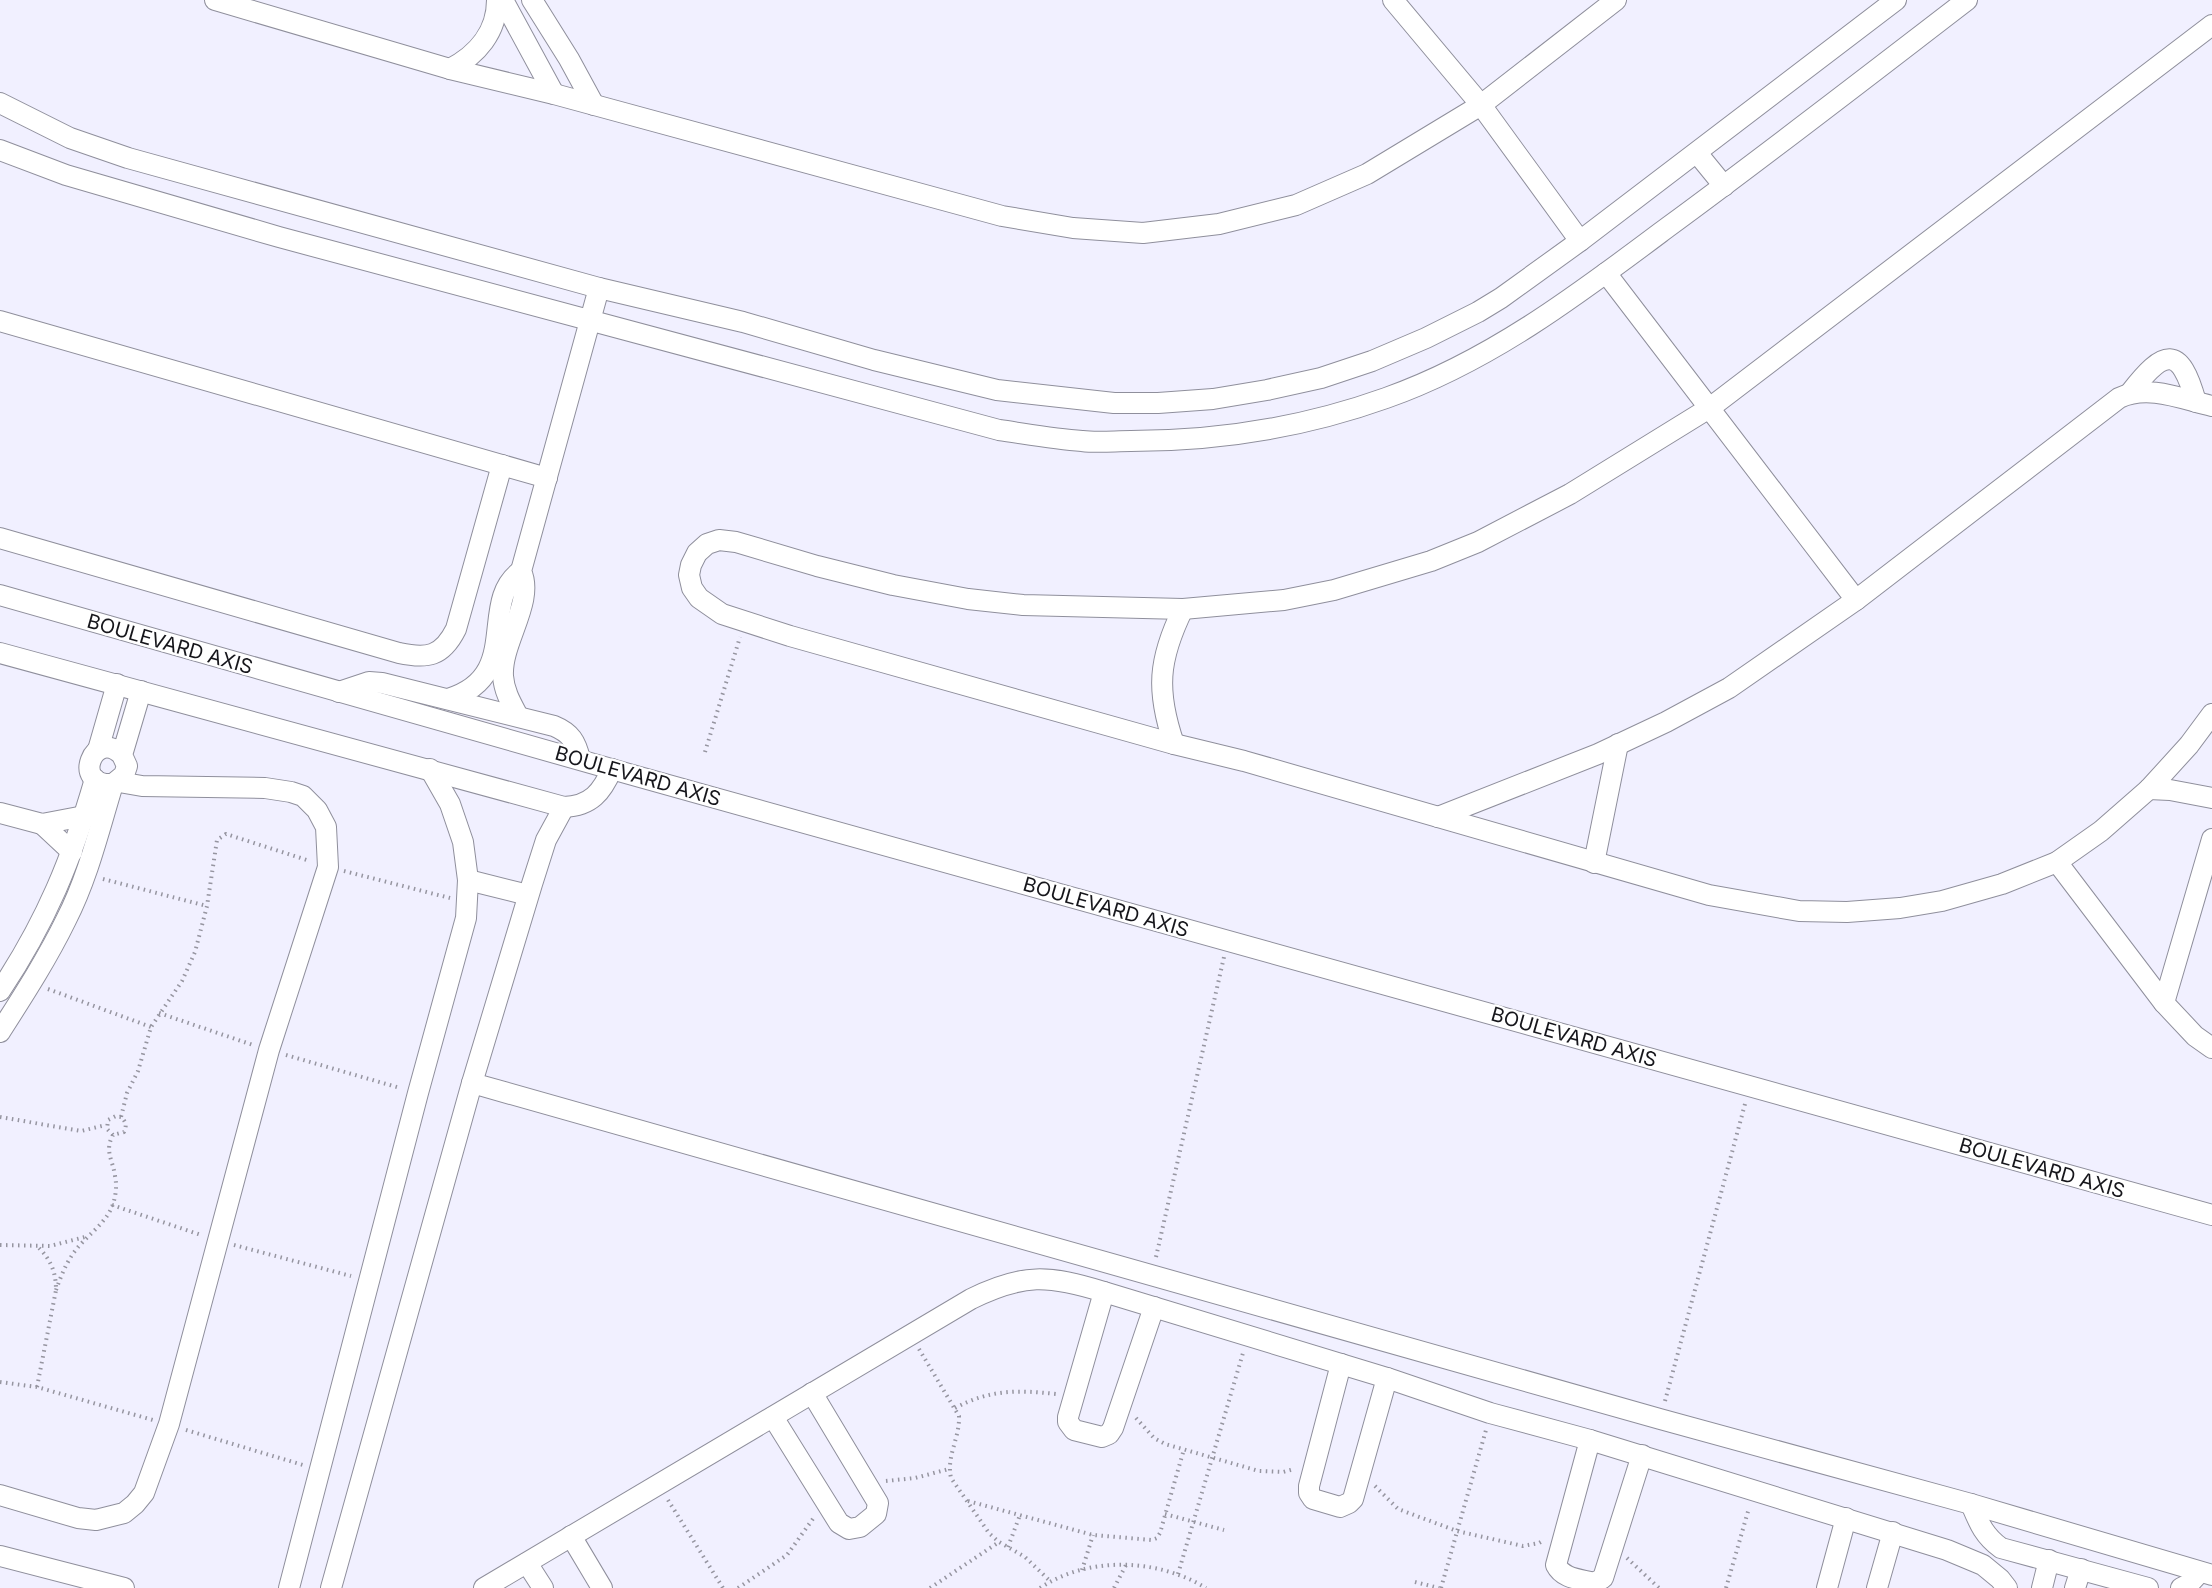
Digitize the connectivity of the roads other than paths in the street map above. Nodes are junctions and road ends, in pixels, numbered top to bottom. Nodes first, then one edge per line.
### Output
1 (215, 0) edge
2 (497, 0) edge
3 (503, 0) edge
4 (532, 0) edge
5 (1393, 0) edge
6 (1616, 0) edge
7 (1896, 0) edge
8 (1967, 0) edge
9 (2212, 25) edge
10 (450, 69) junction
11 (554, 94) junction
12 (0, 104) edge
13 (594, 105) junction
14 (1481, 105) junction
15 (0, 150) edge
16 (1697, 153) junction
17 (1724, 186) junction
18 (1580, 241) junction
19 (1606, 273) junction
20 (599, 288) junction
21 (0, 321) edge
22 (590, 321) junction
23 (2130, 393) junction
24 (2204, 404) edge
25 (1711, 407) junction
26 (502, 465) junction
27 (547, 478) junction
28 (0, 538) edge
29 (0, 595) edge
30 (1856, 600) junction
31 (1183, 609) junction
32 (508, 617) junction
33 (0, 653) edge
34 (117, 684) junction
35 (141, 691) junction
36 (339, 692) junction
37 (448, 699) junction
38 (2212, 714) edge
39 (518, 716) junction
40 (1174, 744) junction
41 (1618, 744) junction
42 (98, 750) junction
43 (580, 759) junction
44 (430, 769) junction
45 (612, 769) junction
46 (115, 773) junction
47 (2149, 789) junction
48 (2212, 798) edge
49 (564, 807) junction
50 (0, 813) edge
51 (84, 816) junction
52 (1438, 817) junction
53 (42, 824) junction
54 (2212, 839) edge
55 (72, 852) junction
56 (2057, 862) junction
57 (1594, 863) junction
58 (468, 880) junction
59 (528, 895) junction
60 (47, 910) junction
61 (67, 920) junction
62 (0, 991) edge
63 (2164, 1003) junction
64 (0, 1032) edge
65 (2212, 1048) edge
66 (472, 1083) junction
67 (2212, 1215) edge
68 (1104, 1292) junction
69 (1154, 1307) junction
70 (1341, 1364) junction
71 (1387, 1378) junction
72 (812, 1393) junction
73 (773, 1417) junction
74 (1590, 1440) junction
75 (1642, 1455) junction
76 (0, 1495) edge
77 (1971, 1504) junction
78 (1846, 1518) junction
79 (1893, 1532) junction
80 (571, 1536) junction
81 (0, 1556) edge
82 (2049, 1560) junction
83 (527, 1563) junction
84 (2081, 1569) junction
85 (2206, 1574) edge
86 (56, 1580) edge
87 (92, 1584) edge
88 (124, 1588) edge
89 (289, 1588) edge
90 (331, 1588) edge
91 (484, 1588) edge
92 (543, 1588) edge
93 (602, 1588) edge
94 (1827, 1588) edge
95 (1877, 1588) edge
96 (2007, 1588) edge
97 (2042, 1588) edge
98 (2074, 1588) edge
99 (2148, 1588) edge
100 (2181, 1588) edge

1 - 10 street
2 - 10 street
3 - 11 street
4 - 13 street
5 - 14 street
6 - 14 street
7 - 16 street
8 - 17 street
9 - 25 street
10 - 11 street
11 - 13 street
12 - 20 street
13 - 14 street
14 - 18 street
15 - 22 street
16 - 17 street
16 - 18 street
17 - 19 street
18 - 20 street
19 - 22 street
19 - 25 street
20 - 22 street
21 - 26 street
22 - 27 street
23 - 24 street
23 - 24 street
23 - 30 street
25 - 30 street
25 - 31 street
26 - 27 street
26 - 28 street
27 - 32 street
29 - 36 street, BOULEVARD AXIS
30 - 41 street
31 - 40 street
31 - 40 street
32 - 37 street
32 - 39 street
33 - 34 street
34 - 35 street
34 - 42 street
35 - 44 street
35 - 46 street
36 - 37 street
36 - 43 street, BOULEVARD AXIS
37 - 39 street
38 - 47 street
39 - 43 street
40 - 52 street
41 - 52 street
41 - 57 street
42 - 46 street
42 - 46 street
43 - 45 street, BOULEVARD AXIS
44 - 49 street
44 - 58 street
45 - 49 street
45 - 67 street, BOULEVARD AXIS
46 - 51 street
46 - 61 street
46 - 76 street
47 - 48 street
47 - 56 street
49 - 59 street
50 - 53 street
51 - 53 street
51 - 55 street
52 - 57 street
53 - 55 street
54 - 63 street
55 - 60 street
56 - 57 street
56 - 63 street
58 - 59 street
58 - 89 street
59 - 66 street
60 - 61 street
60 - 62 street
61 - 64 street
63 - 65 street
66 - 77 street
66 - 90 street
68 - 69 street
68 - 69 street
68 - 72 street
69 - 70 street
70 - 71 street
70 - 71 street
71 - 74 street
72 - 73 street
72 - 73 street
73 - 80 street
74 - 75 street
74 - 75 street
75 - 78 street
77 - 82 street
77 - 85 street
78 - 79 street
78 - 94 street
79 - 95 street
79 - 96 street
80 - 83 street
80 - 93 street
81 - 86 street
82 - 84 street
82 - 97 street
83 - 91 street
83 - 92 street
84 - 98 street
84 - 99 street
85 - 100 street
86 - 87 street
87 - 88 street

